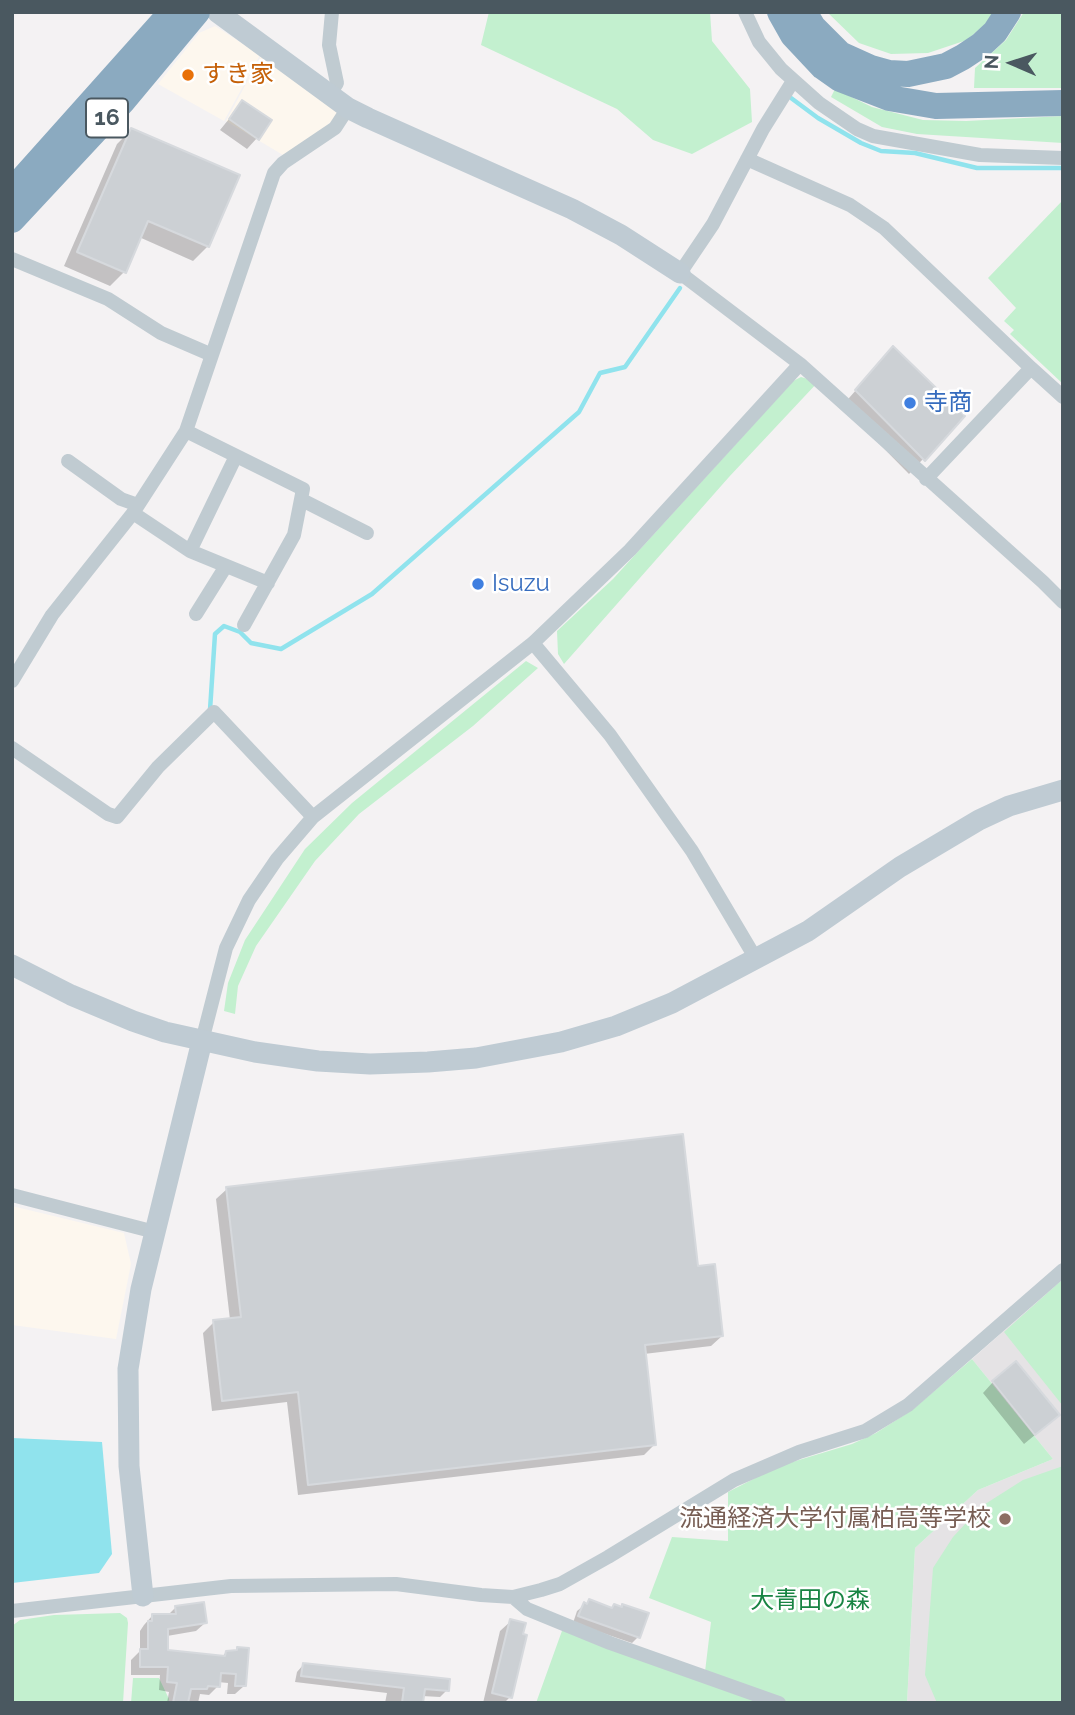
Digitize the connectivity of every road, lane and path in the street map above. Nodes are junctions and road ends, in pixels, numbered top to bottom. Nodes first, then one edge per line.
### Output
1 (172, 12) edge
2 (197, 12) edge
3 (217, 12) edge
4 (332, 12) edge
5 (745, 12) edge
6 (780, 12) edge
7 (804, 12) edge
8 (1008, 12) edge
9 (793, 81) junction
10 (330, 94) junction
11 (1063, 103) edge
12 (348, 108) junction
13 (1063, 158) edge
14 (747, 159) junction
15 (12, 191) edge
16 (12, 220) edge
17 (12, 259) edge
18 (680, 273) junction
19 (212, 355) junction
20 (800, 364) junction
21 (1031, 368) junction
22 (1063, 397) edge
23 (186, 431) junction
24 (236, 456) junction
25 (68, 461) dead end
26 (926, 478) junction
27 (302, 500) junction
28 (135, 509) junction
29 (367, 533) dead end
30 (190, 551) junction
31 (226, 566) junction
32 (268, 583) junction
33 (1063, 602) edge
34 (196, 614) dead end
35 (244, 625) dead end
36 (533, 643) junction
37 (12, 681) edge
38 (12, 748) edge
39 (1063, 790) edge
40 (313, 817) junction
41 (756, 959) junction
42 (12, 965) edge
43 (202, 1041) junction
44 (12, 1195) edge
45 (155, 1232) junction
46 (1063, 1270) edge
47 (143, 1596) junction
48 (513, 1597) junction
49 (12, 1611) edge
50 (779, 1703) edge

1 - 15 highway, 16
2 - 16 highway, 16
3 - 10 street
4 - 10 street
5 - 9 street
6 - 11 highway
7 - 8 highway
9 - 13 street
9 - 14 street
10 - 12 street
12 - 18 street
12 - 19 street
14 - 18 street
14 - 21 street
17 - 19 street
18 - 20 street
19 - 23 street
20 - 26 street
20 - 36 street
21 - 22 street
21 - 26 street
23 - 24 street
23 - 28 street
24 - 27 street
24 - 30 street
25 - 28 street
26 - 33 street
27 - 29 street
27 - 32 street
28 - 30 street
28 - 37 street
30 - 31 street
31 - 32 street
31 - 34 street
32 - 35 street
36 - 40 street
36 - 41 street
38 - 40 street
39 - 41 street
40 - 43 street
41 - 43 street
42 - 43 street
43 - 45 street
44 - 45 street
45 - 47 street
46 - 48 street
47 - 48 street
47 - 49 street
48 - 50 street

